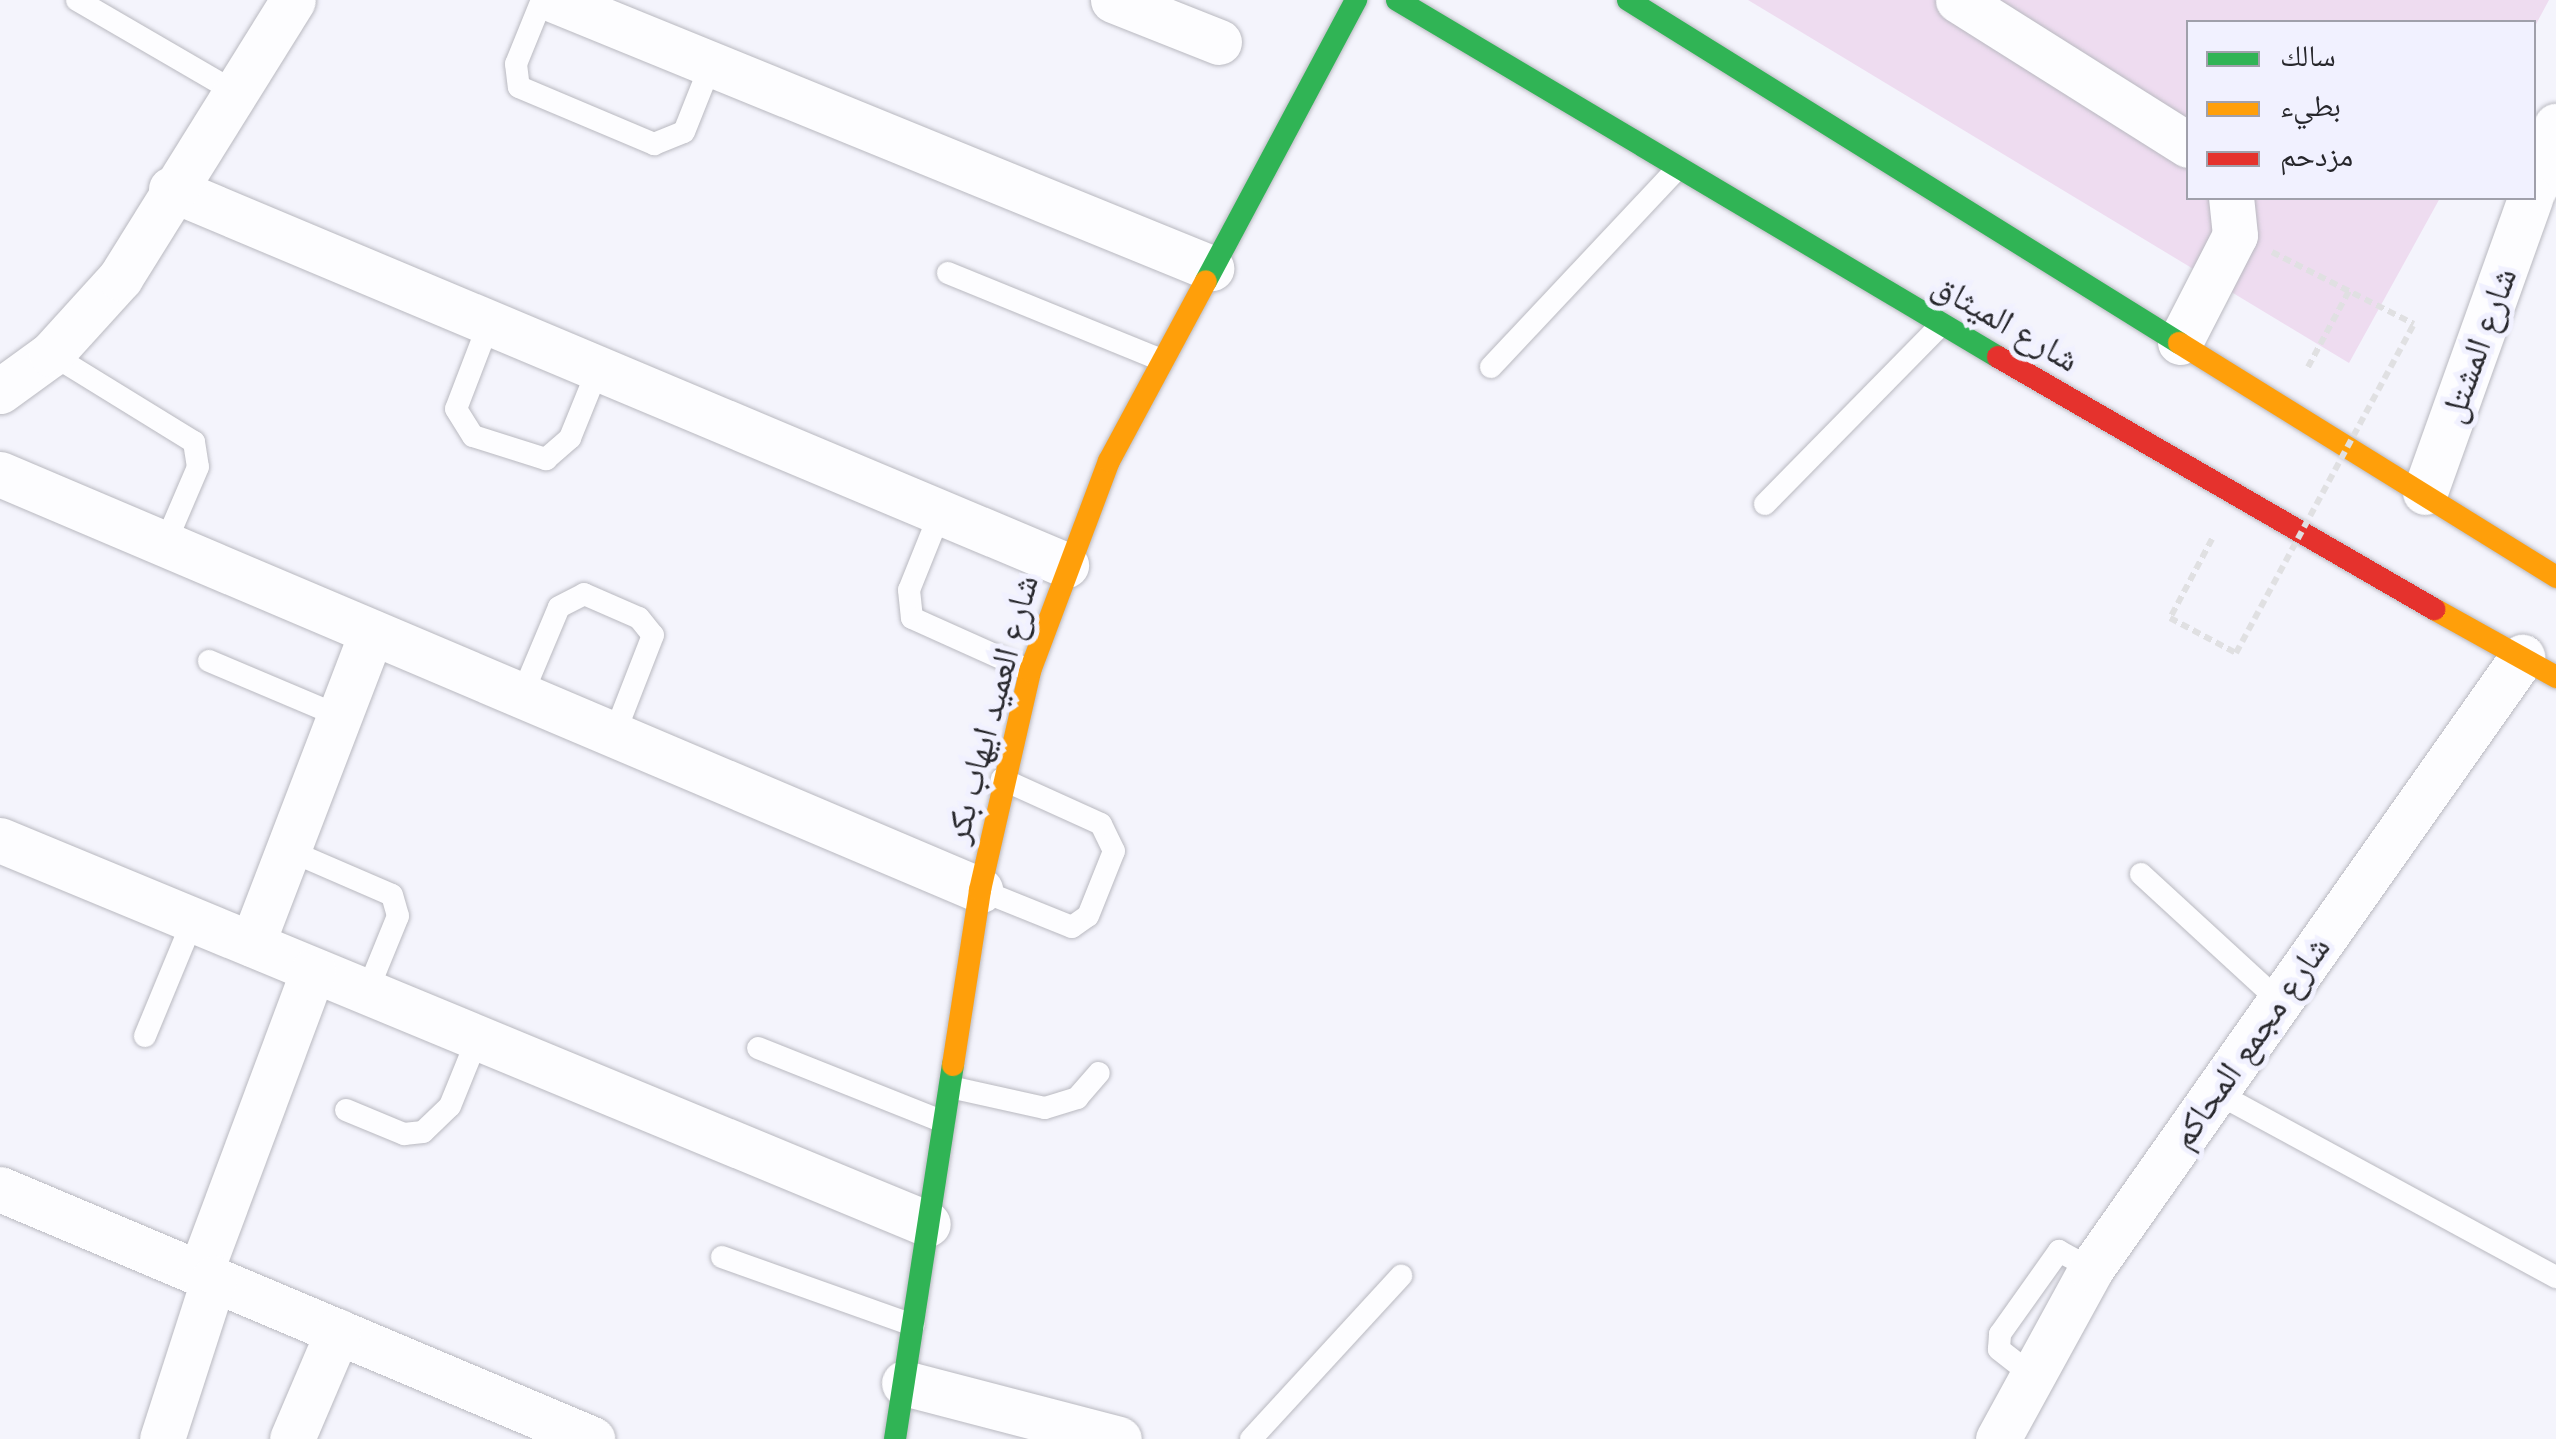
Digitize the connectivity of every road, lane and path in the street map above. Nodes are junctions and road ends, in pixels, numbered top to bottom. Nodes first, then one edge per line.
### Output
1 (77, 0) edge
2 (293, 0) edge
3 (542, 0) edge
4 (554, 0) edge
5 (1113, 0) edge
6 (1356, 0) edge
7 (1397, 0) edge
8 (1628, 0) edge
9 (1958, 0) edge
10 (1218, 42) dead end
11 (711, 64) junction
12 (235, 92) junction
13 (2556, 126) edge
14 (2186, 144) edge
15 (1678, 168) junction
16 (2536, 183) edge
17 (171, 190) junction
18 (2529, 200) edge
19 (2233, 216) edge
20 (1212, 268) junction
21 (948, 273) dead end
22 (2350, 289) junction
23 (490, 323) junction
24 (1941, 325) junction
25 (2180, 342) junction
26 (51, 354) junction
27 (1159, 359) junction
28 (1491, 366) dead end
29 (598, 369) junction
30 (0, 391) edge
31 (2286, 406) junction
32 (0, 474) edge
33 (2425, 492) junction
34 (2234, 498) junction
35 (1765, 504) dead end
36 (940, 513) junction
37 (166, 544) junction
38 (1066, 565) junction
39 (2556, 576) edge
40 (372, 632) junction
41 (209, 661) dead end
42 (1030, 671) junction
43 (2544, 676) edge
44 (522, 695) junction
45 (339, 716) junction
46 (614, 734) junction
47 (1002, 780) junction
48 (0, 840) edge
49 (288, 850) junction
50 (2141, 874) dead end
51 (980, 890) junction
52 (193, 920) junction
53 (252, 944) junction
54 (313, 970) junction
55 (368, 992) junction
56 (2279, 1001) junction
57 (145, 1036) dead end
58 (478, 1037) junction
59 (758, 1048) dead end
60 (1099, 1073) dead end
61 (950, 1087) junction
62 (2215, 1092) junction
63 (346, 1110) dead end
64 (944, 1122) junction
65 (0, 1189) edge
66 (928, 1224) junction
67 (722, 1257) dead end
68 (207, 1276) junction
69 (1402, 1276) dead end
70 (2556, 1278) edge
71 (912, 1325) junction
72 (338, 1331) junction
73 (904, 1382) junction
74 (162, 1439) edge
75 (292, 1439) edge
76 (592, 1439) edge
77 (895, 1439) edge
78 (1119, 1439) edge
79 (1251, 1439) edge
80 (1998, 1439) edge

1 - 12 lane
2 - 12 street
3 - 11 lane
4 - 11 street
5 - 10 street
6 - 20 main road, شارع العميد ايهاب بكر
7 - 15 main road, شارع الميثاق
8 - 25 main road, شارع الميثاق
9 - 14 street
11 - 20 street
12 - 17 street
13 - 16 street
15 - 24 main road, شارع الميثاق
15 - 28 lane
17 - 23 street
17 - 26 street
18 - 33 street, شارع المشتل
19 - 22 path
19 - 25 street
20 - 27 main road, شارع العميد ايهاب بكر
21 - 27 lane
22 - 31 path
22 - 34 path, bridge
23 - 29 street
23 - 29 lane
24 - 34 main road, شارع الميثاق
24 - 35 lane
25 - 31 main road, شارع الميثاق
26 - 30 street
26 - 37 lane
27 - 38 main road, شارع العميد ايهاب بكر
29 - 36 street
31 - 33 main road, شارع الميثاق
32 - 37 street
33 - 39 main road, شارع الميثاق
34 - 43 main road, شارع الميثاق
36 - 38 street
36 - 42 lane
37 - 40 street
38 - 42 main road, شارع العميد ايهاب بكر
40 - 44 street
40 - 45 street
41 - 45 lane
42 - 47 main road, شارع العميد ايهاب بكر
43 - 56 street, شارع مجمع المحاكم
44 - 46 street
44 - 46 lane
45 - 49 street
46 - 51 street
47 - 51 main road, شارع العميد ايهاب بكر
47 - 51 lane
48 - 52 street
49 - 53 street
49 - 55 lane
50 - 56 lane
51 - 61 main road, شارع العميد ايهاب بكر
52 - 53 street
52 - 57 lane
53 - 54 street
54 - 55 street
54 - 68 street
55 - 58 street
56 - 62 street, شارع مجمع المحاكم
58 - 63 lane
58 - 66 street
59 - 64 lane
60 - 61 lane
61 - 64 main road, شارع العميد ايهاب بكر
62 - 70 lane
62 - 80 street, شارع مجمع المحاكم
64 - 66 main road, شارع العميد ايهاب بكر
65 - 68 street
66 - 71 main road, شارع العميد ايهاب بكر
67 - 71 lane
68 - 72 street
68 - 74 street
69 - 79 lane
71 - 73 main road, شارع العميد ايهاب بكر
72 - 75 street
72 - 76 street
73 - 77 main road, شارع العميد ايهاب بكر
73 - 78 street

